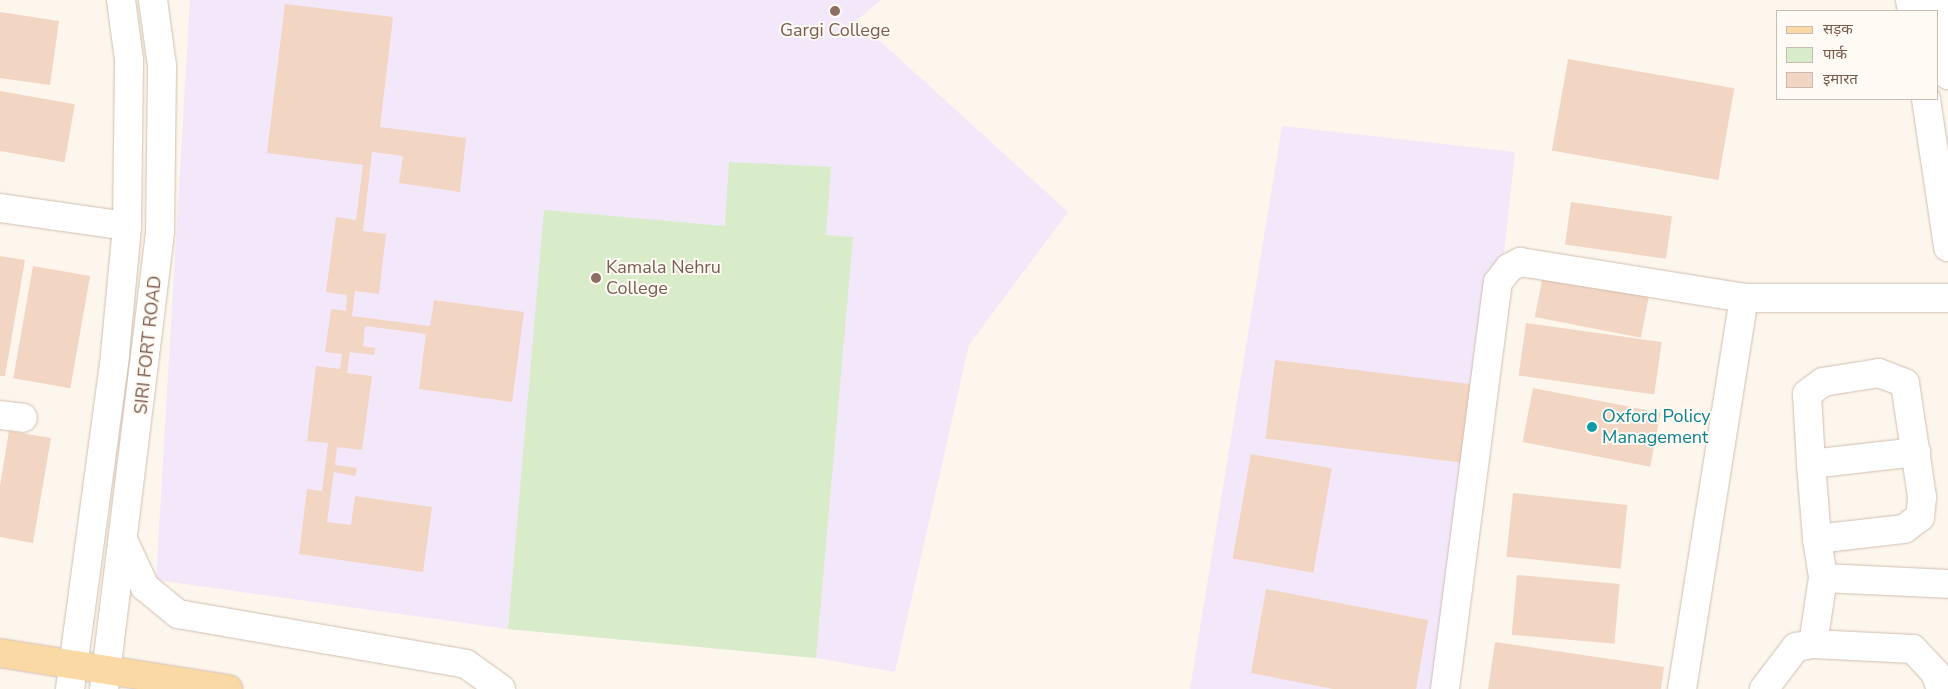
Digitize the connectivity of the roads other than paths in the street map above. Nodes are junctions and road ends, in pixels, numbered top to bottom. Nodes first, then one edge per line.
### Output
1 (121, 0) edge
2 (153, 0) edge
3 (1938, 12) edge
4 (1948, 75) edge
5 (1926, 100) edge
6 (0, 208) edge
7 (127, 226) junction
8 (1948, 247) edge
9 (1744, 298) junction
10 (1948, 298) edge
11 (1916, 452) junction
12 (1810, 464) junction
13 (1817, 539) junction
14 (123, 540) junction
15 (1822, 578) junction
16 (1948, 584) edge
17 (1813, 644) junction
18 (0, 653) edge
19 (71, 676) edge
20 (105, 679) edge
21 (228, 689) edge
22 (501, 689) edge
23 (1445, 689) edge
24 (1682, 689) edge
25 (1764, 689) edge
26 (1941, 689) edge

1 - 7 street, SIRI FORT ROAD
2 - 14 street, SIRI FORT ROAD
3 - 4 street
5 - 8 street
6 - 7 street
7 - 19 street, SIRI FORT ROAD
9 - 10 street
9 - 23 street
9 - 24 street
11 - 12 street
11 - 12 street
11 - 13 street
12 - 13 street
13 - 15 street
14 - 20 street, SIRI FORT ROAD
14 - 22 street
15 - 16 street
15 - 17 street
17 - 25 street
17 - 26 street
18 - 19 main road
19 - 20 main road
20 - 21 main road

